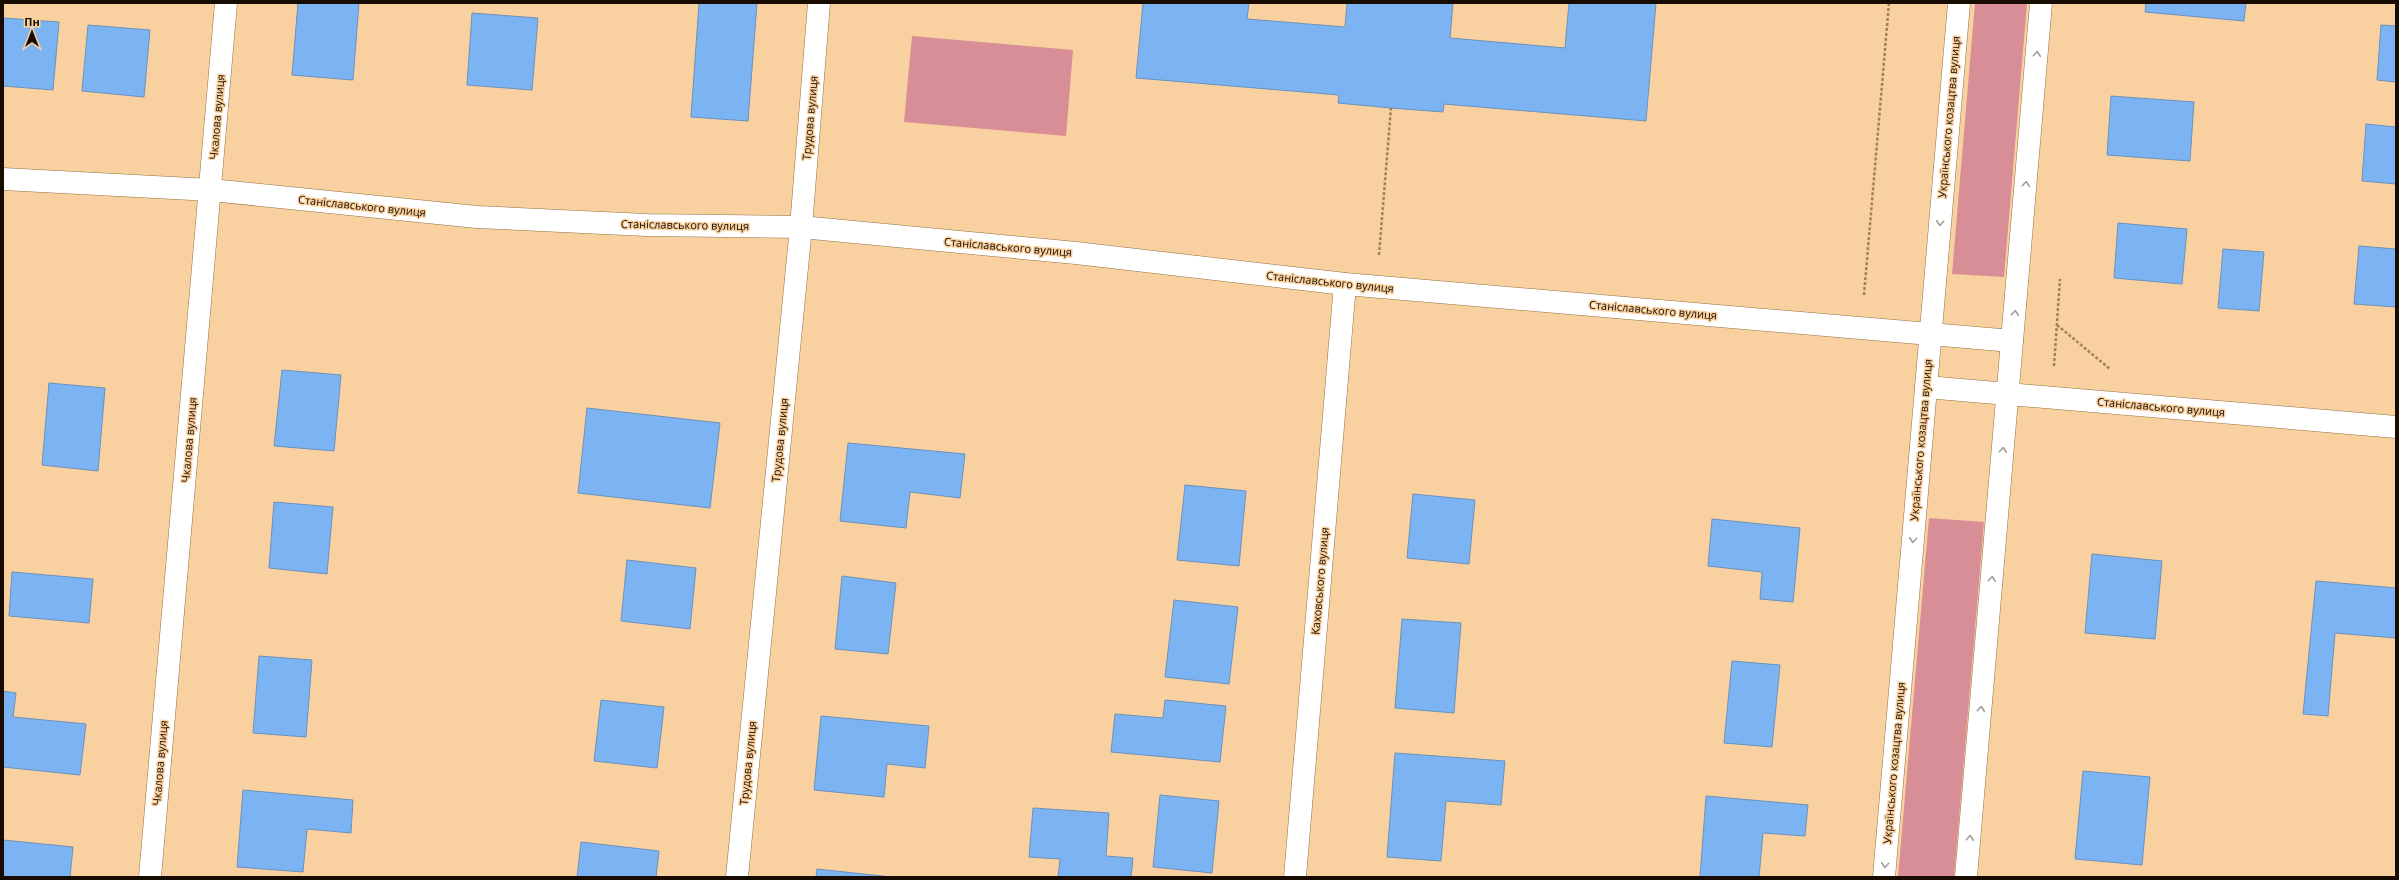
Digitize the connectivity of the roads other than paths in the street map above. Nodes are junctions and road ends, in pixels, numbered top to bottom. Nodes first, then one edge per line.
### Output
1 (226, 3) edge
2 (819, 3) edge
3 (1959, 3) edge
4 (2041, 3) edge
5 (3, 179) edge
6 (211, 190) junction
7 (801, 228) junction
8 (1345, 284) junction
9 (1930, 334) junction
10 (2012, 341) junction
11 (1926, 387) junction
12 (2008, 394) junction
13 (2396, 427) edge
14 (150, 877) edge
15 (737, 877) edge
16 (1295, 877) edge
17 (1884, 877) edge
18 (1966, 877) edge

1 - 6 street, Чкалова вулиця
2 - 7 street, Трудова вулиця
3 -> 9 street, Українського козацтва вулиця
10 -> 4 street
5 - 6 street, Станіславського вулиця
6 - 7 street, Станіславського вулиця
6 - 14 street, Чкалова вулиця
7 - 8 street, Станіславського вулиця
7 - 15 street, Трудова вулиця
8 - 9 street, Станіславського вулиця
8 - 16 street, Каховського вулиця
9 - 10 street, Станіславського вулиця
9 - 11 street, Українського козацтва вулиця
10 - 12 street
11 - 12 street, Станіславського вулиця
11 -> 17 street, Українського козацтва вулиця
12 - 13 street, Станіславського вулиця
18 -> 12 street

